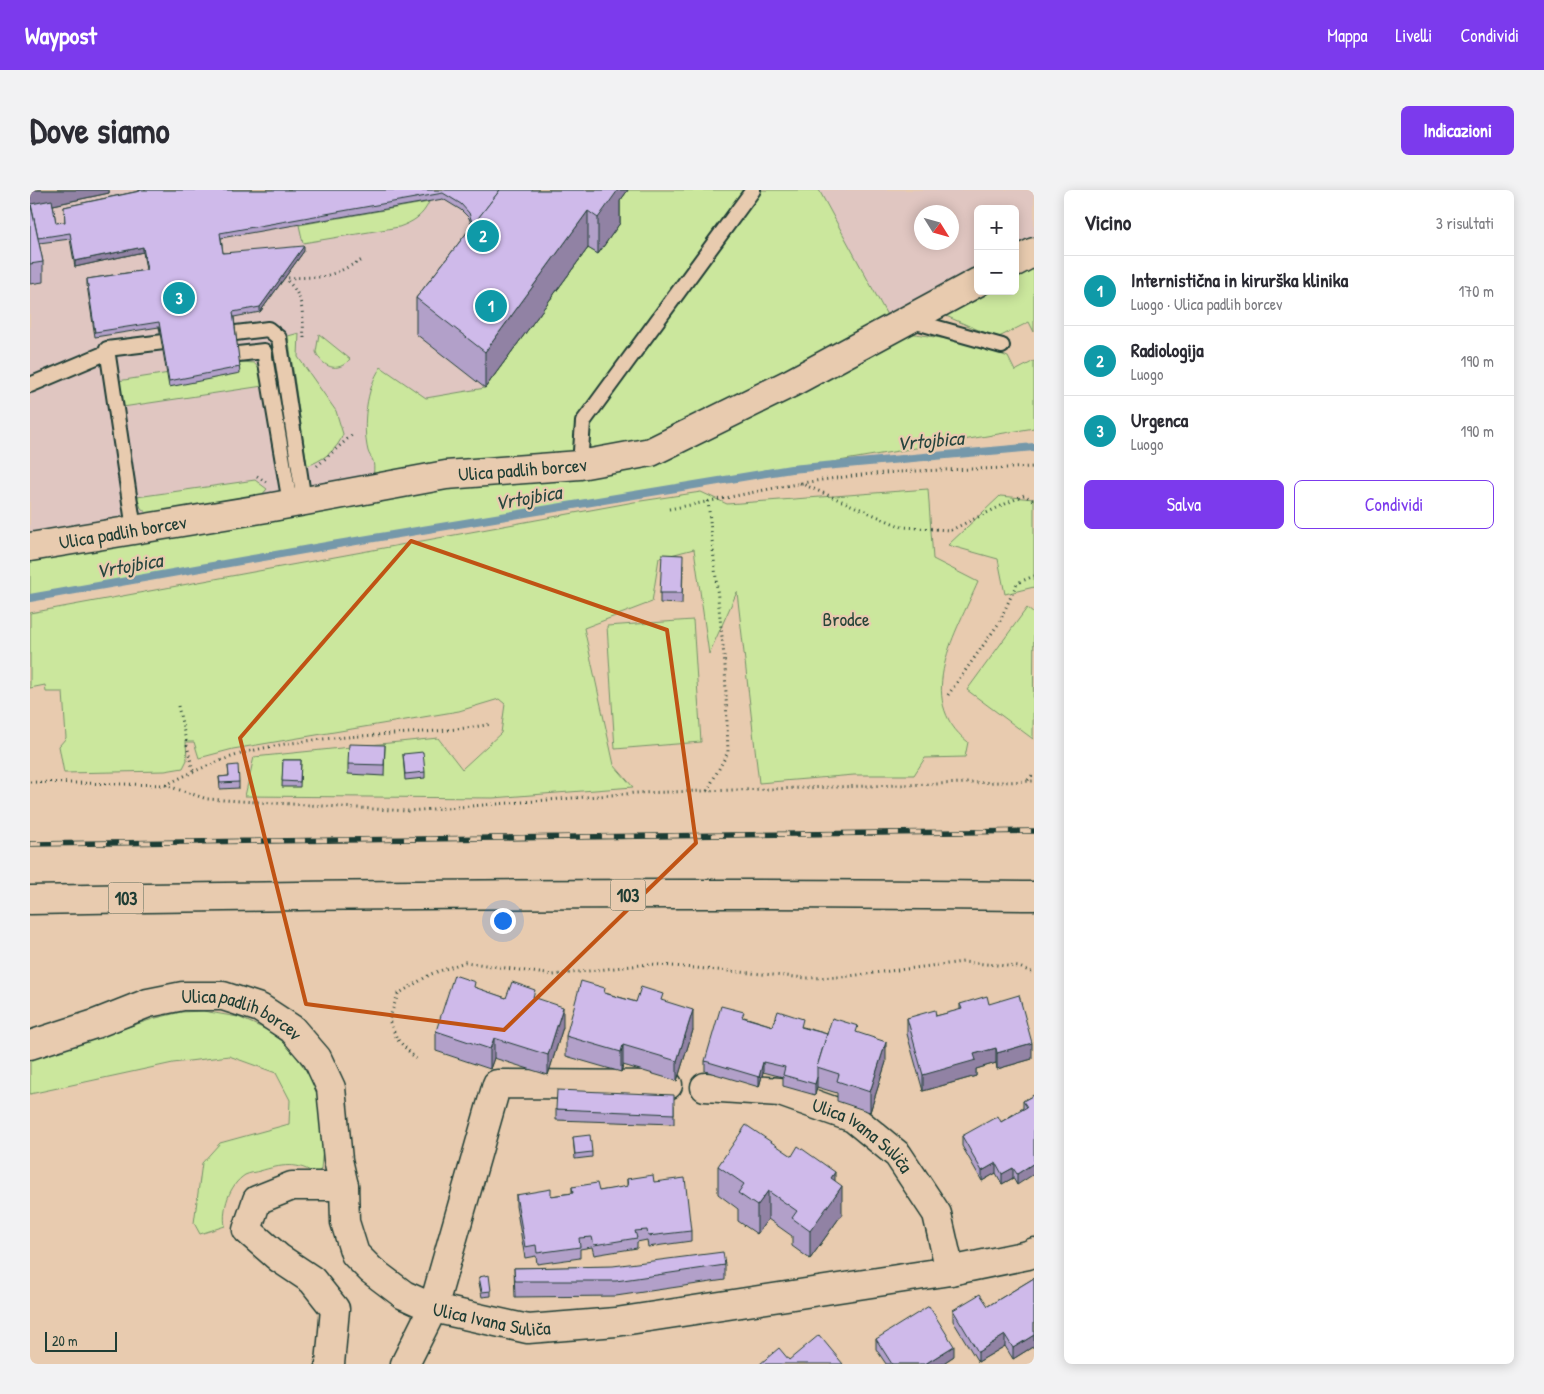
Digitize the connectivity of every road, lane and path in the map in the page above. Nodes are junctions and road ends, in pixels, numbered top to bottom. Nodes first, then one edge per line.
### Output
1 (753, 190) edge
2 (1034, 252) edge
3 (362, 260) dead end
4 (1019, 260) edge
5 (974, 284) edge
6 (907, 320) junction
7 (304, 338) dead end
8 (1002, 346) dead end
9 (238, 354) edge
10 (102, 355) dead end
11 (30, 385) edge
12 (352, 435) dead end
13 (580, 465) junction
14 (316, 467) dead end
15 (1034, 467) edge
16 (800, 483) junction
17 (708, 501) junction
18 (1034, 501) edge
19 (297, 502) junction
20 (669, 509) dead end
21 (134, 529) junction
22 (30, 546) edge
23 (1034, 576) edge
24 (948, 695) dead end
25 (178, 706) dead end
26 (492, 724) dead end
27 (193, 771) junction
28 (1034, 772) edge
29 (1028, 781) junction
30 (1034, 781) edge
31 (30, 782) edge
32 (165, 785) junction
33 (707, 791) junction
34 (1034, 896) edge
35 (30, 900) edge
36 (1034, 973) edge
37 (30, 1045) edge
38 (416, 1058) dead end
39 (668, 1085) dead end
40 (705, 1087) dead end
41 (344, 1186) junction
42 (1034, 1252) edge
43 (950, 1271) junction
44 (433, 1308) junction
45 (330, 1364) edge
46 (405, 1364) edge

1 - 13 lane
2 - 4 street
3 - 7 path
5 - 6 street, Ulica padlih borcev
6 - 8 lane
6 - 13 street, Ulica padlih borcev
9 - 19 lane
10 - 11 lane
12 - 14 path
13 - 19 street, Ulica padlih borcev
15 - 16 path
16 - 17 path
16 - 18 path
17 - 20 path
17 - 33 path
19 - 21 street, Ulica padlih borcev
19 - 21 lane
21 - 22 street, Ulica padlih borcev
23 - 24 path
25 - 27 path
26 - 27 path
27 - 32 path
28 - 29 path
29 - 30 path
29 - 33 path
31 - 32 path
32 - 33 path
34 - 35 street, 103
36 - 38 path
37 - 41 street, Ulica padlih borcev
39 - 44 street, Ulica Ivana Suliča
40 - 43 street, Ulica Ivana Suliča
41 - 44 street, Ulica padlih borcev
41 - 45 street
42 - 43 street, Ulica Ivana Suliča
43 - 44 street, Ulica Ivana Suliča
44 - 46 street

